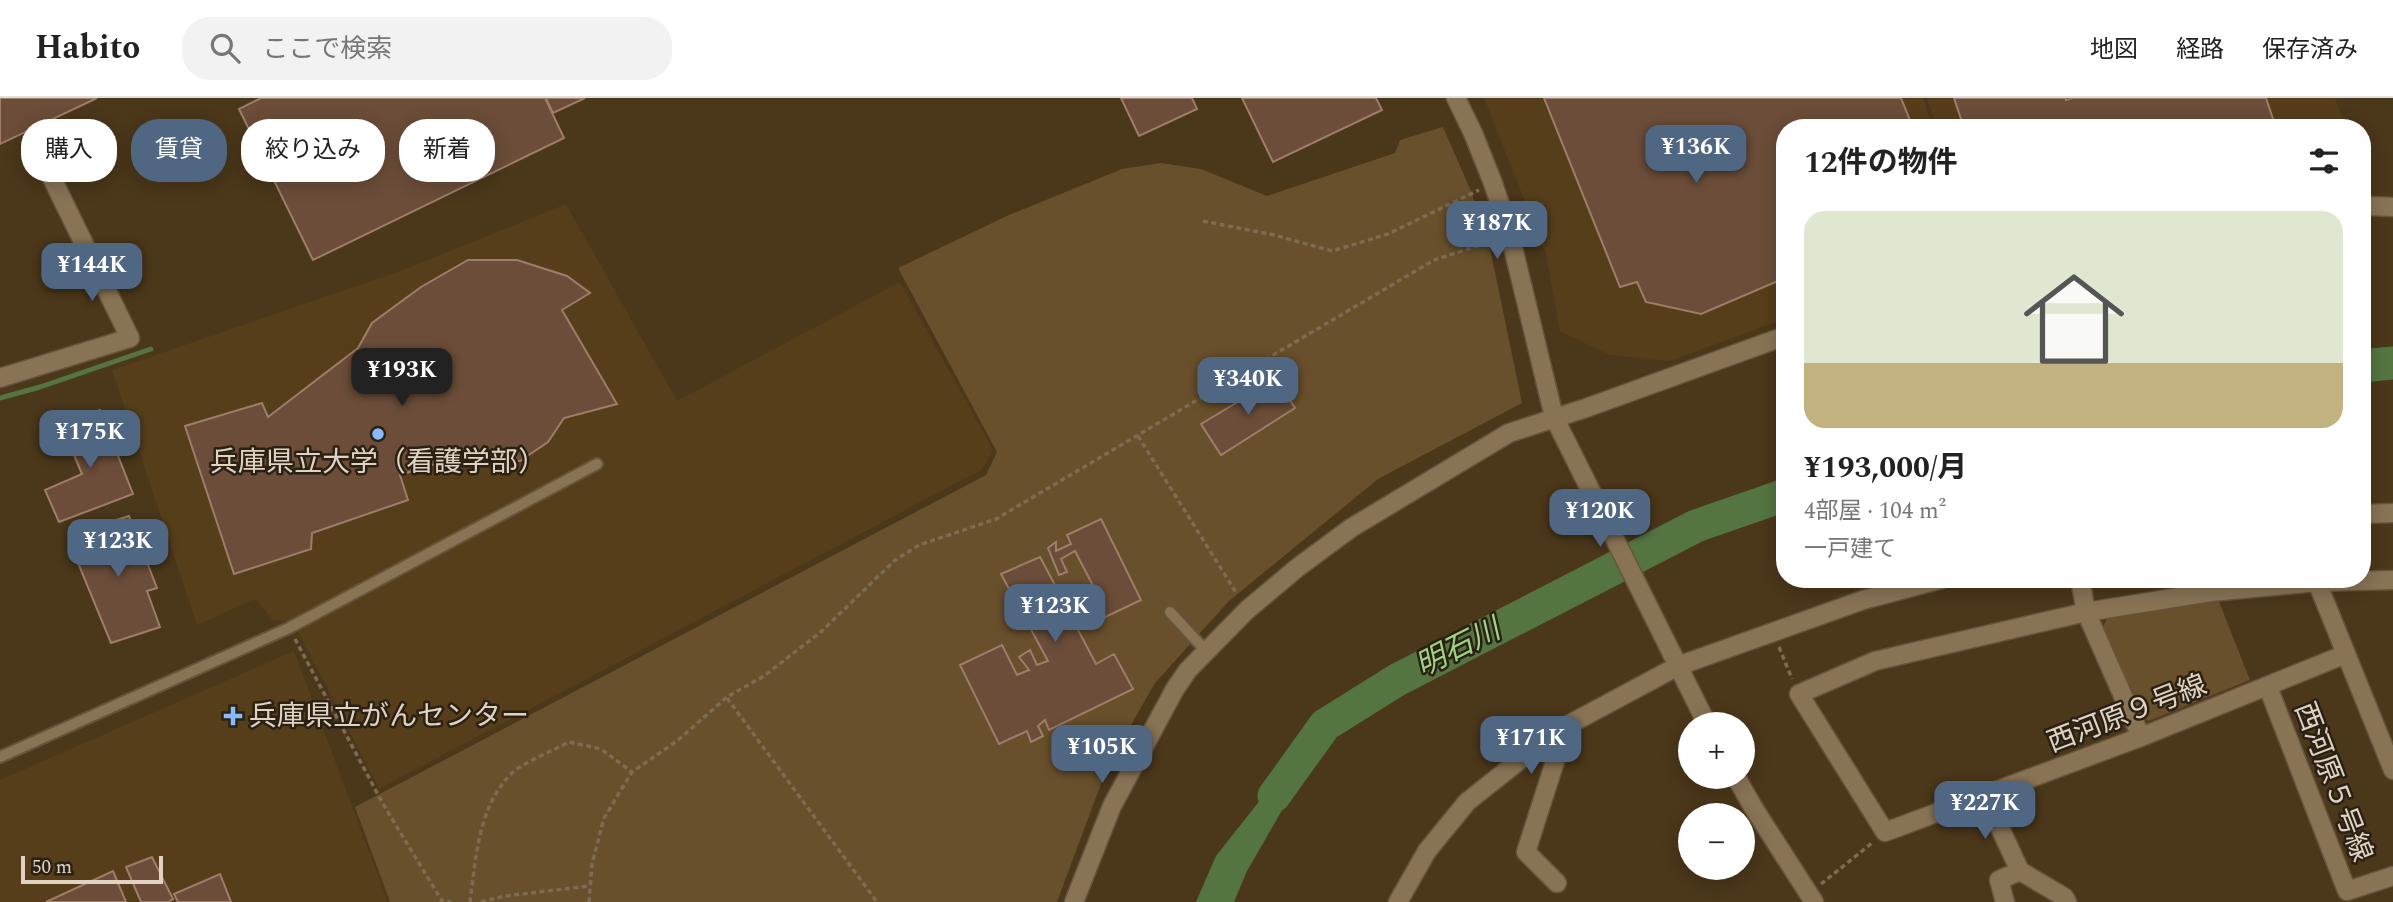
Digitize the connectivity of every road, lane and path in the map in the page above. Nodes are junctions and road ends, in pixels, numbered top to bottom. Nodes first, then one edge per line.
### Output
1 (1456, 98) edge
2 (54, 182) edge
3 (1493, 183) junction
4 (2371, 206) edge
5 (2393, 206) edge
6 (1203, 221) dead end
7 (1510, 235) junction
8 (1776, 339) edge
9 (0, 378) edge
10 (1555, 417) junction
11 (1138, 436) junction
12 (597, 464) dead end
13 (2393, 513) edge
14 (2371, 514) edge
15 (2393, 580) edge
16 (2371, 581) edge
17 (1908, 588) edge
18 (2082, 588) edge
19 (2253, 588) edge
20 (2319, 588) edge
21 (1247, 610) junction
22 (1170, 612) dead end
23 (2086, 612) junction
24 (289, 628) junction
25 (1772, 633) junction
26 (1206, 651) junction
27 (2346, 654) junction
28 (1678, 666) junction
29 (2267, 687) junction
30 (1799, 694) junction
31 (727, 697) junction
32 (1701, 712) edge
33 (1555, 732) junction
34 (2141, 737) junction
35 (0, 757) edge
36 (2393, 770) edge
37 (632, 772) junction
38 (1743, 789) edge
39 (1985, 796) junction
40 (1885, 832) junction
41 (2020, 870) junction
42 (2393, 876) edge
43 (1558, 883) dead end
44 (589, 886) junction
45 (1811, 898) edge
46 (451, 902) edge
47 (470, 902) edge
48 (481, 902) edge
49 (589, 902) edge
50 (877, 902) edge
51 (1074, 902) edge
52 (1398, 902) edge
53 (2006, 902) edge
54 (2067, 902) edge

1 - 3 street
2 - 9 street
3 - 6 path
3 - 7 street
4 - 5 street
7 - 10 street
7 - 11 path
8 - 10 street
10 - 21 street
10 - 28 street
11 - 21 path
11 - 31 path
12 - 24 lane
13 - 14 street
15 - 16 street
17 - 25 street
18 - 23 street
19 - 23 street
20 - 27 street
21 - 26 street
22 - 26 lane
23 - 30 street
23 - 34 street
24 - 35 lane
24 - 46 path
25 - 28 street
25 - 30 path
26 - 51 street
27 - 29 street, 西河原９号線
27 - 36 street
28 - 32 street
28 - 33 street
29 - 34 street, 西河原９号線
29 - 42 street, 西河原５号線
30 - 40 street
31 - 37 path
31 - 50 path
33 - 43 street
33 - 52 street
34 - 39 street, 西河原９号線
37 - 44 path
37 - 47 path
38 - 45 street
39 - 40 street, 西河原９号線
39 - 41 street
40 - 45 path
41 - 53 street
41 - 54 street
44 - 48 path
44 - 49 path

